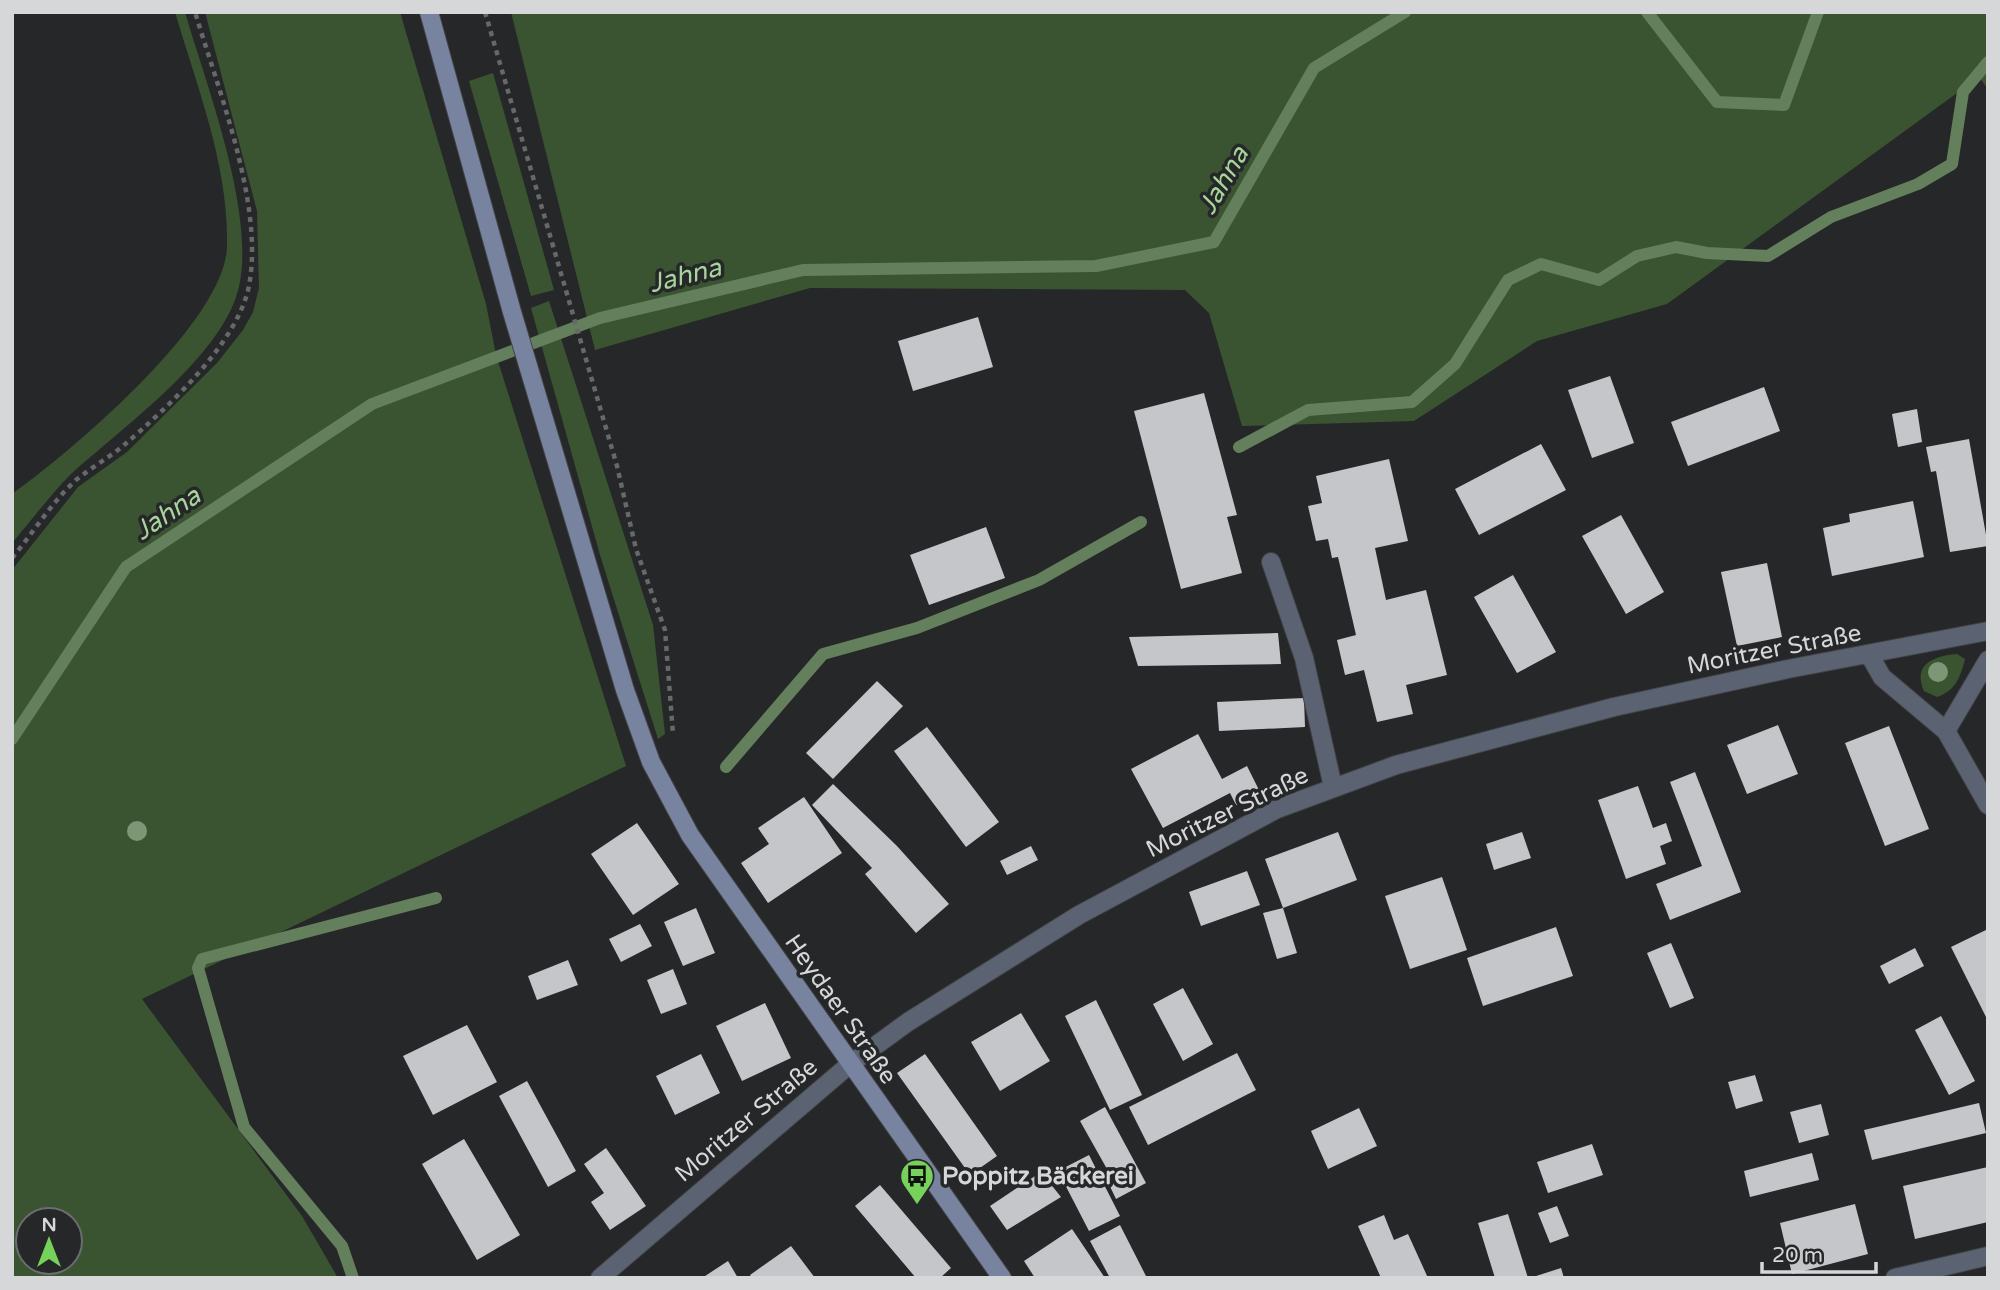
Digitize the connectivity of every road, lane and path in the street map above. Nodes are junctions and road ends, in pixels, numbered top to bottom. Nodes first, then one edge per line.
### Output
1 (195, 12) edge
2 (485, 12) edge
3 (430, 15) edge
4 (12, 558) edge
5 (1271, 562) dead end
6 (1988, 631) edge
7 (1870, 656) junction
8 (1988, 660) edge
9 (1946, 731) junction
10 (651, 762) junction
11 (1333, 787) junction
12 (1988, 806) edge
13 (849, 1065) junction
14 (1988, 1256) edge
15 (600, 1278) edge
16 (1002, 1278) edge
17 (1895, 1278) edge

1 - 4 path
2 - 10 path
3 - 10 main road, Heydaer Straße
5 - 11 street
6 - 7 street, Moritzer Straße
7 - 9 street
7 - 11 street, Moritzer Straße
8 - 9 street
9 - 12 street
10 - 13 main road, Heydaer Straße
11 - 13 street, Moritzer Straße
13 - 15 street, Moritzer Straße
13 - 16 main road, Heydaer Straße
14 - 17 street

